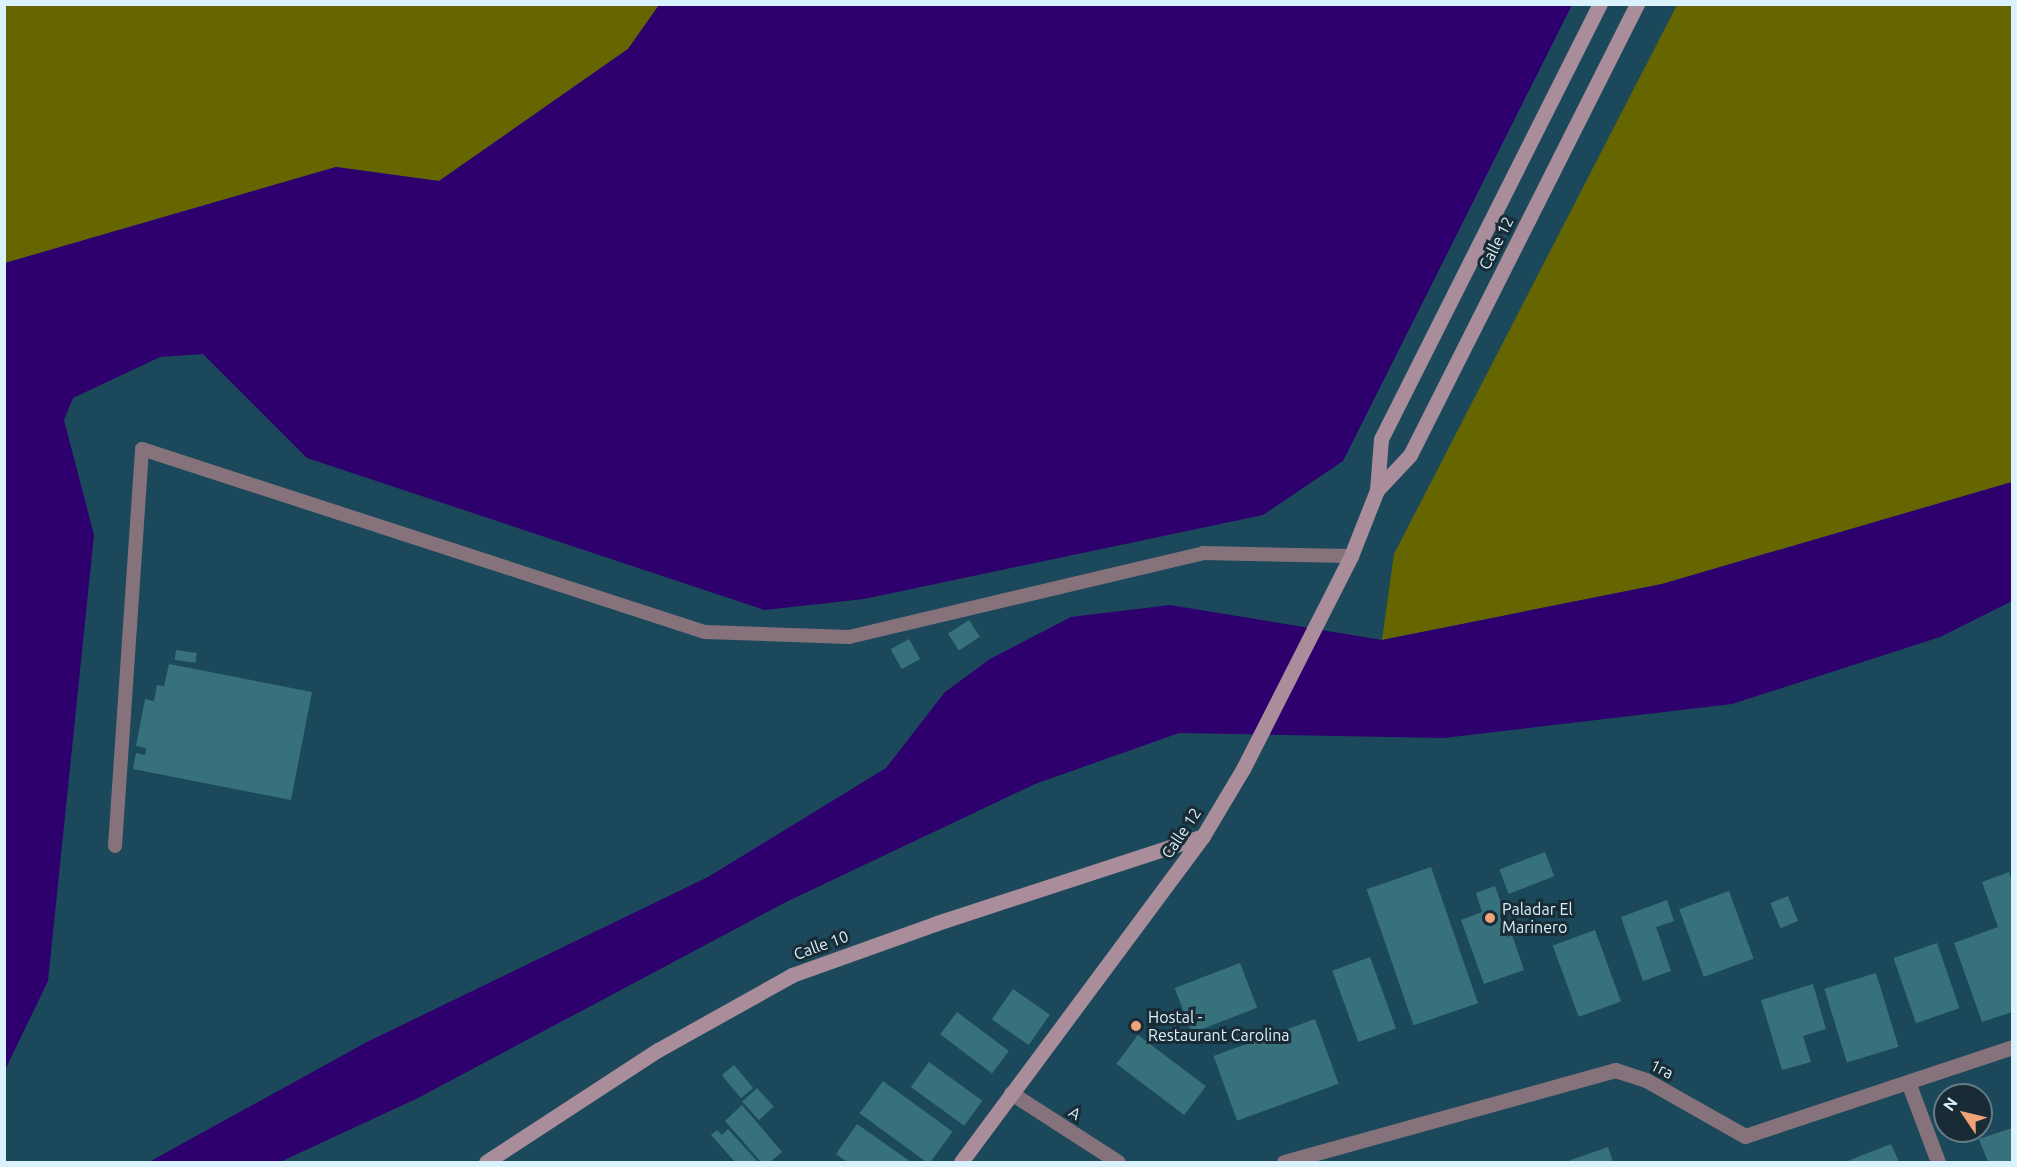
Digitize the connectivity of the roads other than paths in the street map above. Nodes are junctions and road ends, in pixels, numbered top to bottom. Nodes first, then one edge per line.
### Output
1 (1599, 4) edge
2 (1637, 4) edge
3 (1377, 490) junction
4 (1351, 556) junction
5 (1203, 836) junction
6 (115, 846) dead end
7 (2013, 1047) edge
8 (1908, 1082) junction
9 (1011, 1093) junction
10 (486, 1162) edge
11 (961, 1162) edge
12 (1118, 1162) edge
13 (1284, 1162) edge
14 (1938, 1162) edge

1 - 3 main road, Calle 12
2 - 3 main road, Calle 12
3 - 4 main road, Calle 12
4 - 5 main road, Calle 12
4 - 6 lane
5 - 9 main road, Calle 12
5 - 10 main road, Calle 10
7 - 8 street, 1ra
8 - 13 street, 1ra
8 - 14 street
9 - 11 main road, Calle 12
9 - 12 street, A

